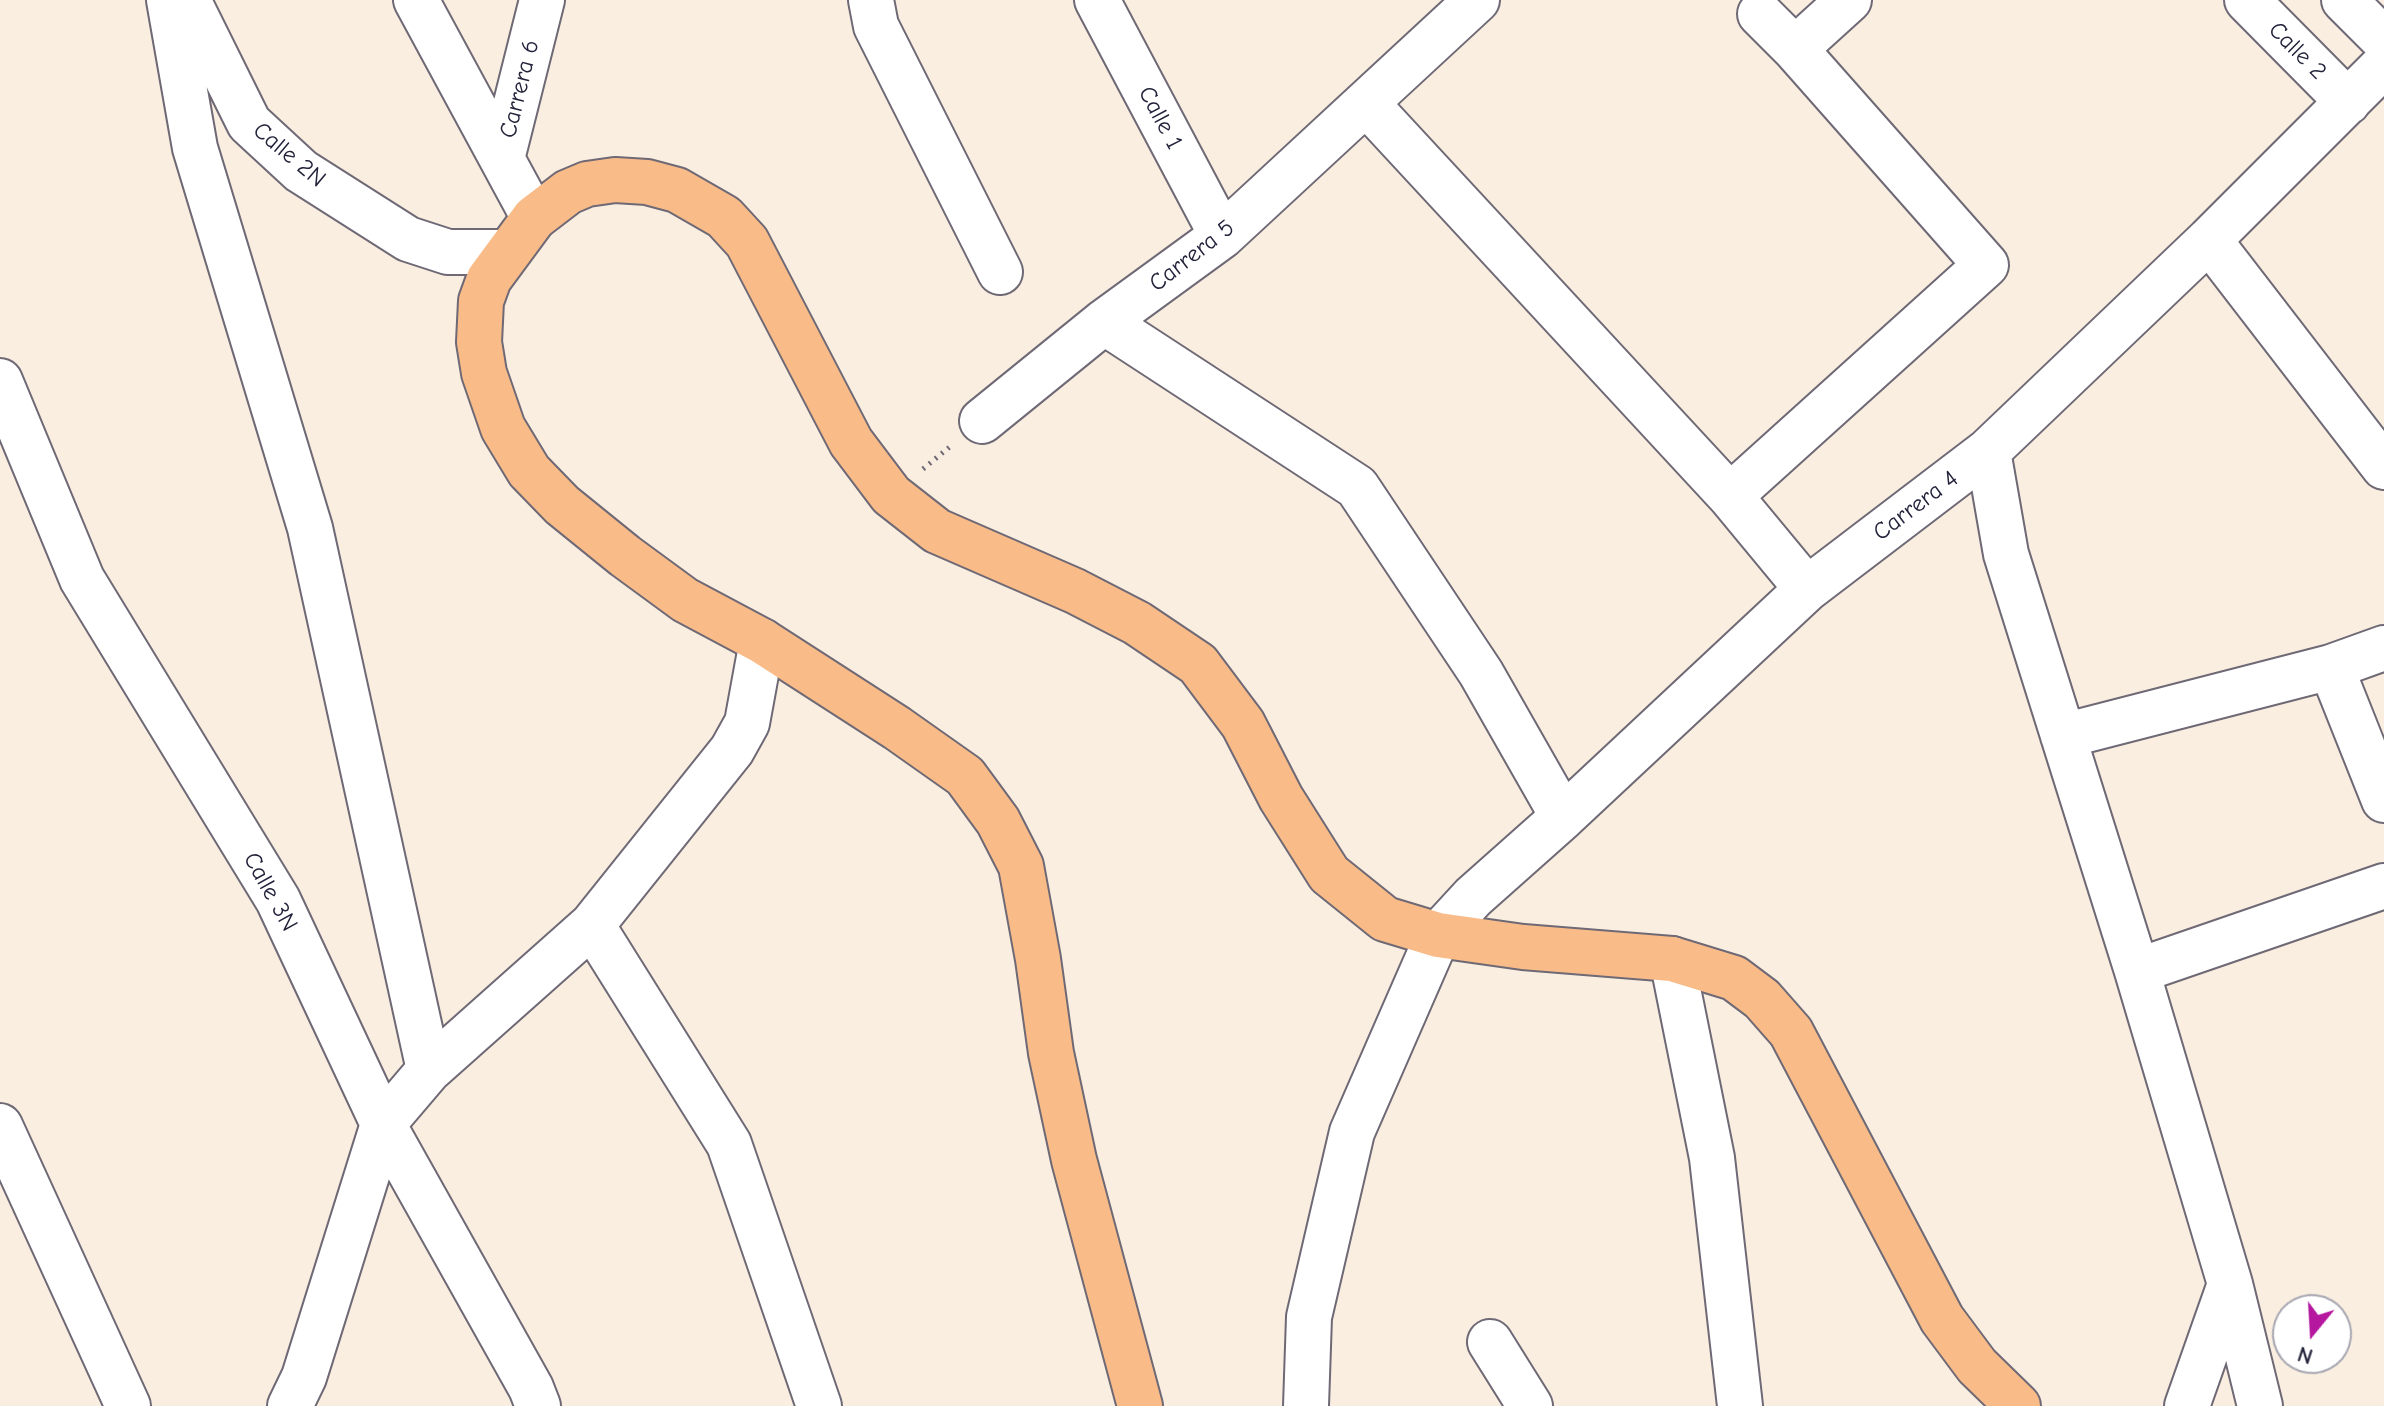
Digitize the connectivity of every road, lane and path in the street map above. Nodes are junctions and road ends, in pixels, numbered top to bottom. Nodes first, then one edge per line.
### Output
1 (169, 0) edge
2 (188, 0) edge
3 (416, 0) edge
4 (542, 0) edge
5 (871, 0) edge
6 (1097, 0) edge
7 (1477, 0) edge
8 (1849, 0) edge
9 (2247, 0) edge
10 (2344, 0) edge
11 (1760, 14) dead end
12 (2384, 40) edge
13 (1795, 49) junction
14 (2384, 65) edge
15 (2348, 102) junction
16 (1366, 103) junction
17 (502, 159) junction
18 (521, 235) junction
19 (1222, 236) junction
20 (2209, 240) junction
21 (1000, 272) dead end
22 (1104, 322) junction
23 (0, 381) edge
24 (982, 421) joint
25 (1988, 451) junction
26 (2384, 467) edge
27 (891, 495) junction
28 (1730, 496) junction
29 (1807, 589) junction
30 (762, 641) junction
31 (2384, 648) edge
32 (2331, 667) junction
33 (2063, 736) junction
34 (2384, 800) edge
35 (1563, 817) junction
36 (2384, 886) edge
37 (592, 925) junction
38 (1438, 935) junction
39 (1672, 959) junction
40 (2137, 971) junction
41 (429, 1070) junction
42 (383, 1124) junction
43 (0, 1126) edge
44 (2230, 1284) junction
45 (1490, 1342) dead end
46 (128, 1406) edge
47 (290, 1406) edge
48 (538, 1406) edge
49 (819, 1406) edge
50 (1140, 1406) edge
51 (1306, 1406) edge
52 (1530, 1406) edge
53 (1740, 1406) edge
54 (2018, 1406) edge
55 (2187, 1406) edge
56 (2260, 1406) edge

1 - 41 street
2 - 18 street, Calle 2N
3 - 17 street
4 - 17 street, Carrera 6
5 - 21 street
6 - 19 street, Calle 1
7 - 16 street, Carrera 5
8 - 13 street
9 - 15 street, Calle 2
10 - 12 street
11 - 13 street
13 - 28 street
14 - 15 street, Carrera 4
15 - 20 street, Carrera 4
16 - 19 street, Carrera 5
16 - 28 street
17 - 18 street, Carrera 6
18 - 27 main road
18 - 30 main road
19 - 22 street, Carrera 5
20 - 25 street, Carrera 4
20 - 26 street
22 - 24 street, Carrera 5
22 - 35 street
23 - 42 street, Calle 3N
24 - 27 path
25 - 29 street, Carrera 4
25 - 33 street
27 - 38 main road
28 - 29 street
29 - 35 street, Carrera 4
30 - 37 street
30 - 50 main road
31 - 32 street
32 - 33 street
32 - 34 street
33 - 40 street
35 - 38 street, Carrera 4
36 - 40 street
37 - 41 street
37 - 49 street
38 - 39 main road
38 - 51 street, Carrera 4
39 - 53 street
39 - 54 main road
40 - 44 street
41 - 42 street
42 - 47 street
42 - 48 street, Calle 3N
43 - 46 street
44 - 55 street
44 - 56 street
45 - 52 street

